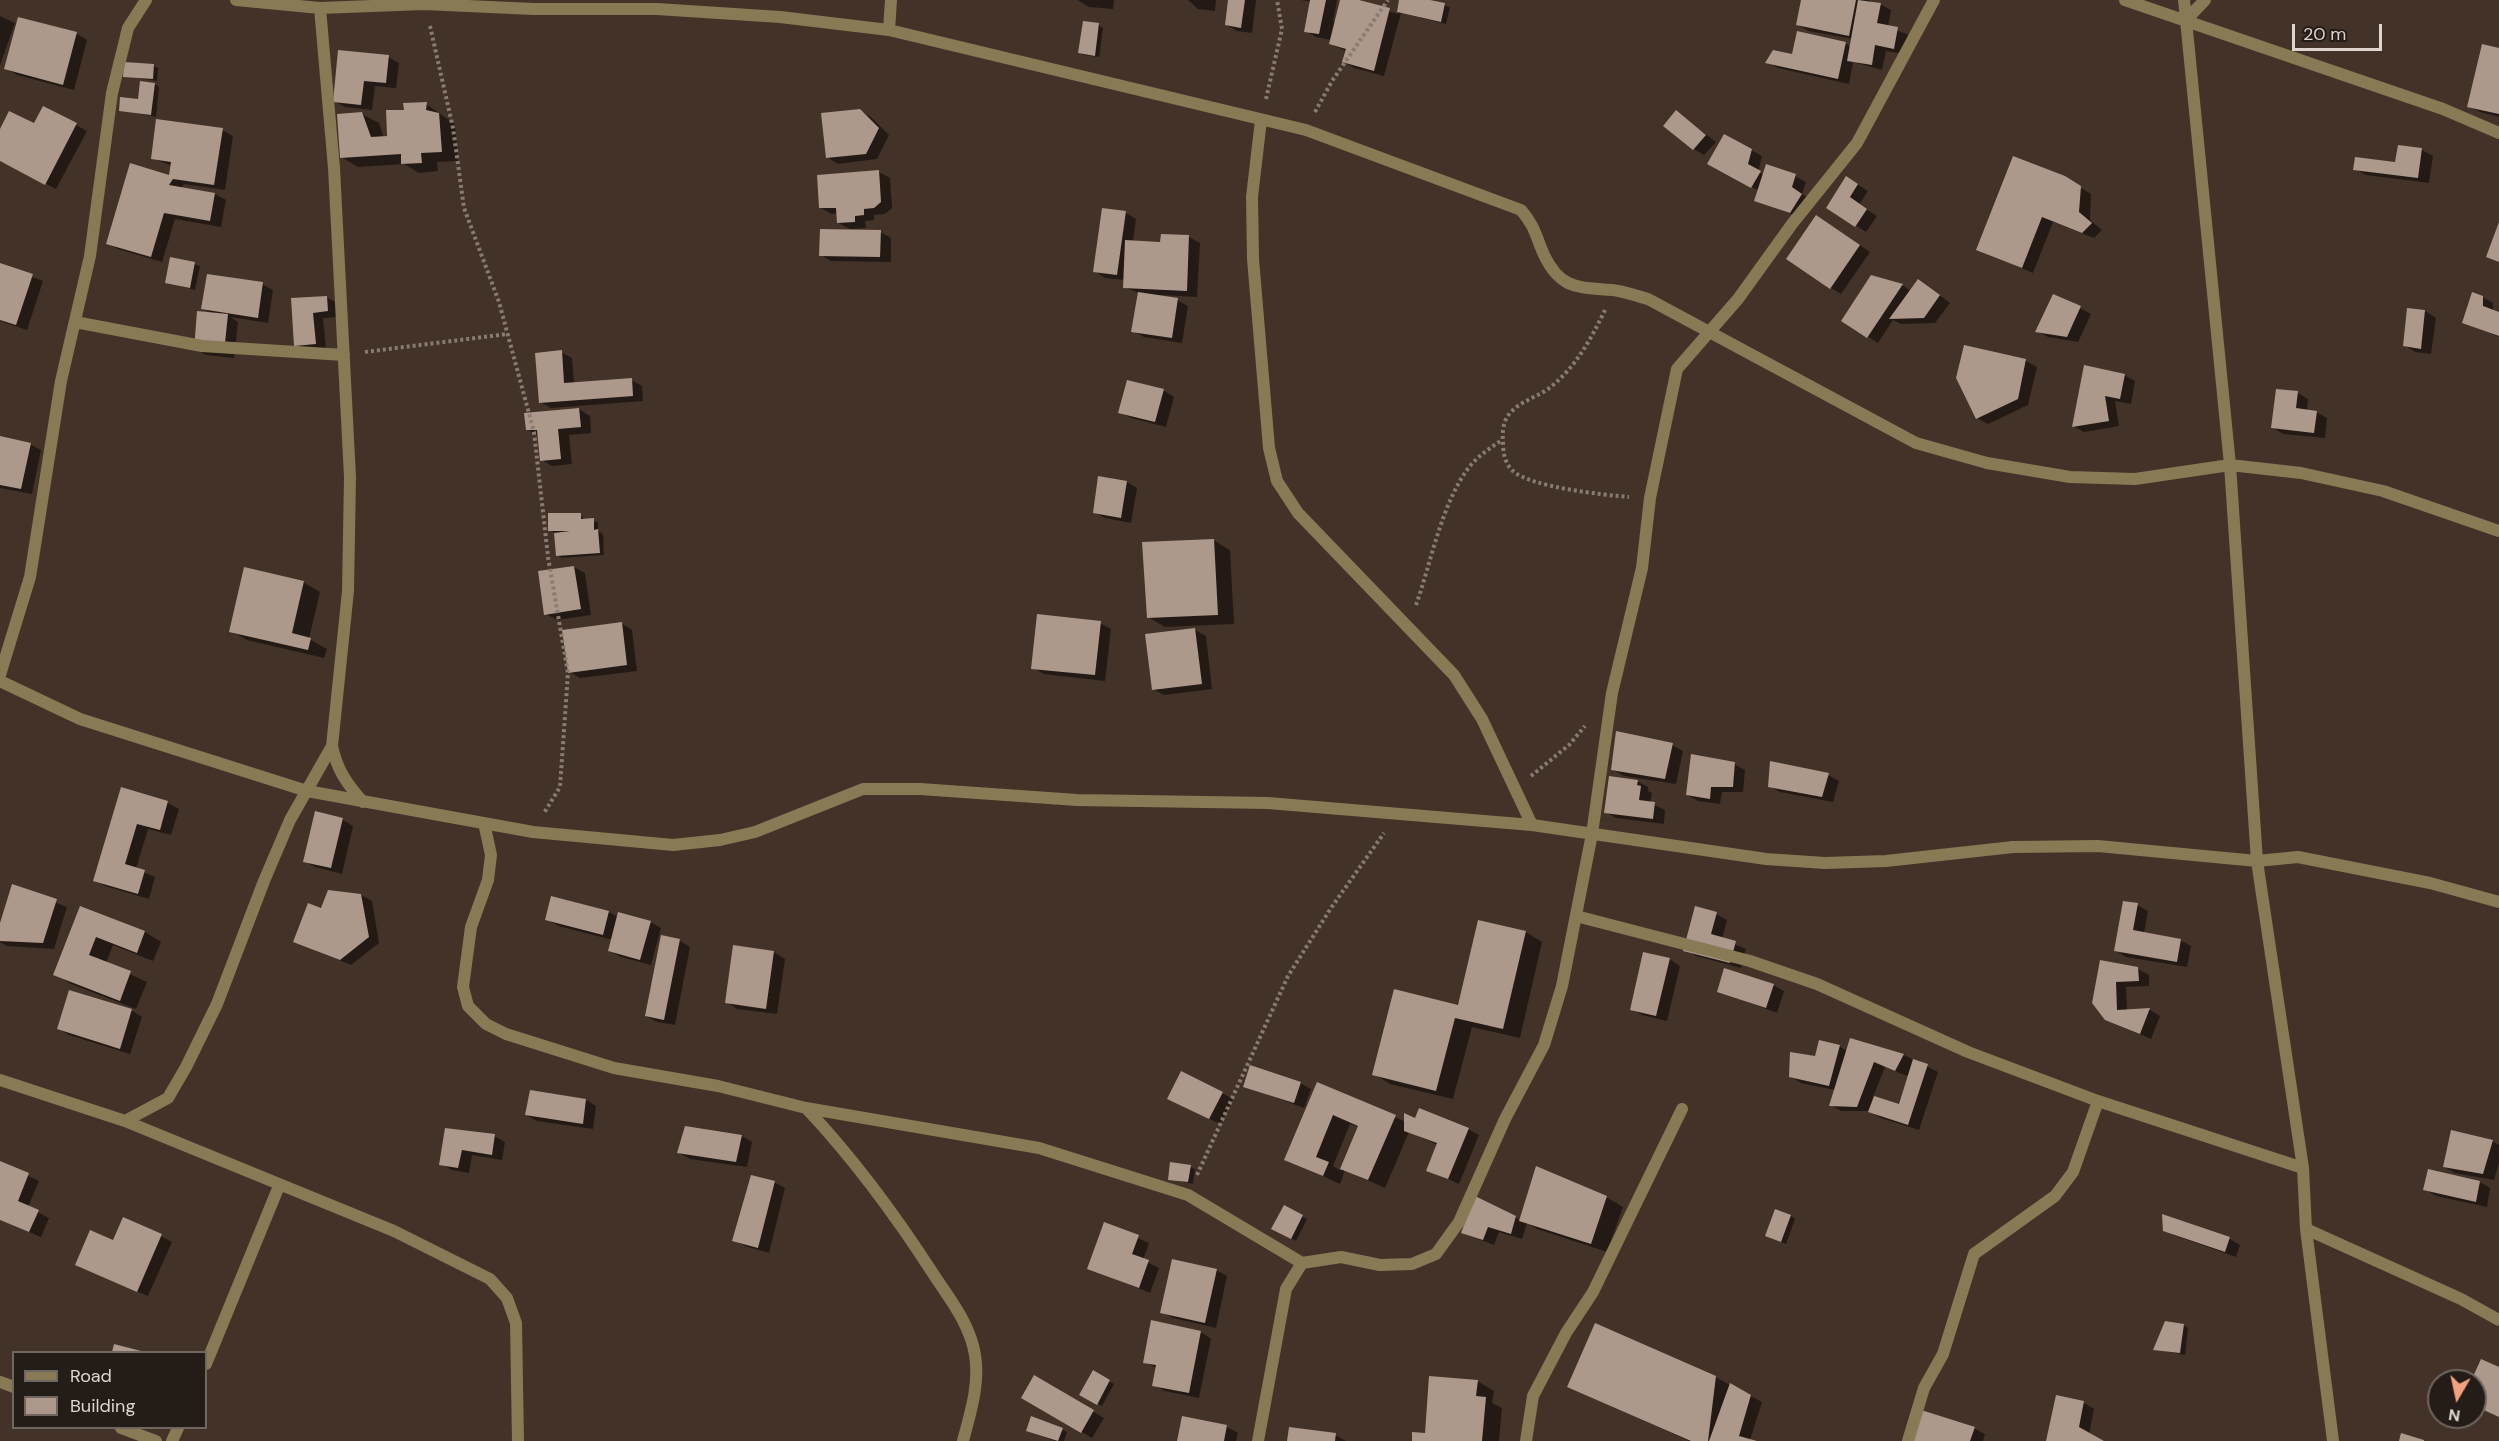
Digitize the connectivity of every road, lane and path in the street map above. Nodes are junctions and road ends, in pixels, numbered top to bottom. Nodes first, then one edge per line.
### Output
1 (146, 0) edge
2 (236, 0) edge
3 (891, 0) edge
4 (1277, 0) edge
5 (1388, 0) edge
6 (1934, 0) edge
7 (2125, 0) edge
8 (2184, 0) edge
9 (2205, 0) edge
10 (424, 2) edge
11 (320, 8) junction
12 (2185, 21) junction
13 (889, 30) junction
14 (1261, 120) junction
15 (1306, 129) junction
16 (2499, 133) edge
17 (1614, 290) junction
18 (75, 322) junction
19 (1707, 333) junction
20 (507, 334) junction
21 (344, 355) junction
22 (1502, 440) junction
23 (2230, 465) junction
24 (1650, 498) junction
25 (2499, 531) edge
26 (1408, 626) junction
27 (0, 675) edge
28 (0, 681) edge
29 (1612, 693) junction
30 (332, 746) junction
31 (1516, 788) junction
32 (307, 791) junction
33 (363, 802) junction
34 (1396, 815) junction
35 (484, 823) junction
36 (1532, 825) junction
37 (533, 832) junction
38 (1592, 834) junction
39 (2257, 861) junction
40 (2499, 902) edge
41 (1575, 916) junction
42 (0, 1080) edge
43 (2098, 1101) junction
44 (806, 1108) junction
45 (1682, 1109) dead end
46 (125, 1121) junction
47 (2303, 1168) junction
48 (279, 1186) junction
49 (1188, 1195) junction
50 (2306, 1229) junction
51 (1302, 1263) junction
52 (2499, 1320) edge
53 (207, 1362) edge
54 (124, 1429) edge
55 (156, 1441) edge
56 (518, 1441) edge
57 (963, 1441) edge
58 (1258, 1441) edge
59 (1526, 1441) edge
60 (1908, 1441) edge
61 (2333, 1441) edge

1 - 18 street
2 - 11 street
3 - 13 street
4 - 14 path
5 - 15 path
6 - 19 street
7 - 12 street
8 - 12 street
9 - 12 street
10 - 11 street
10 - 13 street
10 - 20 path
11 - 21 street
12 - 16 street
12 - 23 street
13 - 14 street
14 - 15 street
14 - 26 street
15 - 17 street
17 - 19 street
17 - 22 path
18 - 21 street
18 - 27 street
19 - 23 street
19 - 24 street
20 - 21 path
20 - 37 path
21 - 30 street
22 - 24 path
22 - 26 path
23 - 25 street
23 - 39 street
24 - 29 street
26 - 31 street
28 - 32 street
29 - 31 path
29 - 38 street
30 - 32 street
30 - 33 street
31 - 36 street
32 - 33 street
32 - 46 street
33 - 35 street
34 - 36 street
34 - 37 street
34 - 49 path
35 - 37 street
35 - 44 street
36 - 38 street
38 - 39 street
38 - 41 street
39 - 40 street
39 - 47 street
41 - 43 street
41 - 51 street
42 - 46 street
43 - 47 street
43 - 60 street
44 - 49 street
44 - 57 street
45 - 59 street
46 - 48 street
47 - 50 street
48 - 53 street
48 - 56 street
49 - 51 street
50 - 52 street
50 - 61 street
51 - 58 street
54 - 55 street

